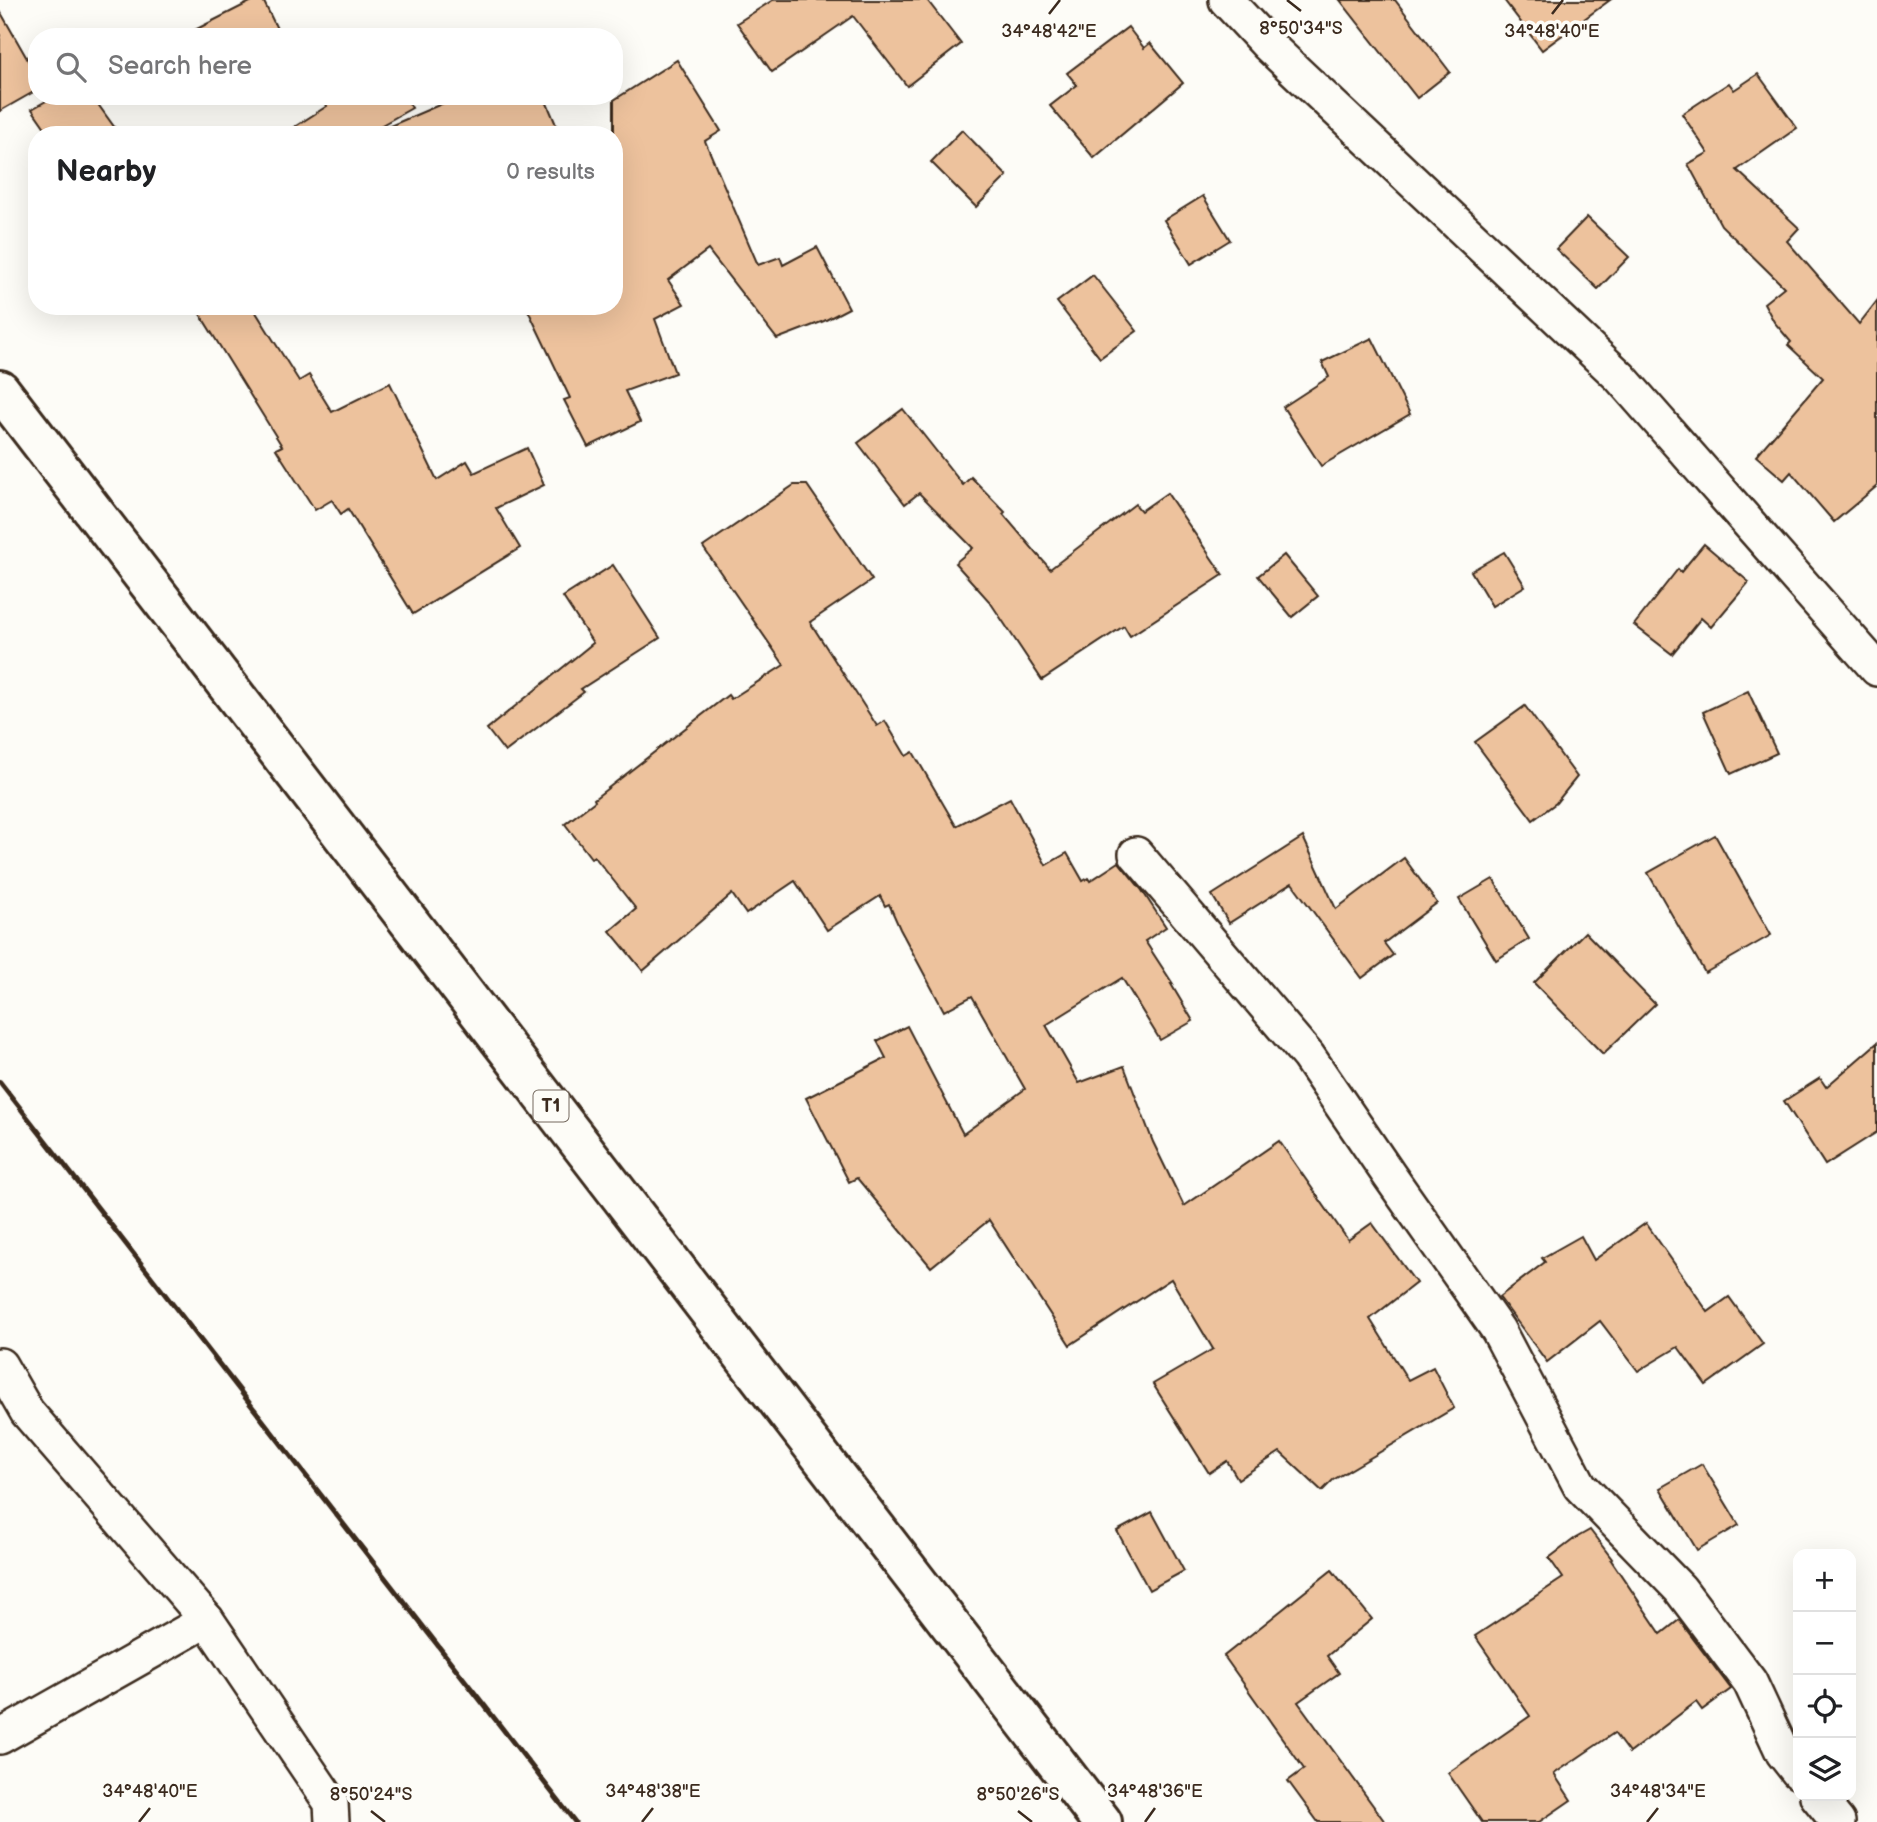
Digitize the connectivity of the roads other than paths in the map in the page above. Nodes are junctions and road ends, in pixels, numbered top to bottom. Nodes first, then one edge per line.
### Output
1 (1226, 0) edge
2 (0, 390) edge
3 (1877, 669) edge
4 (1136, 854) dead end
5 (0, 1365) edge
6 (207, 1620) junction
7 (0, 1737) edge
8 (1793, 1766) edge
9 (1821, 1801) edge
10 (332, 1822) edge
11 (1102, 1822) edge
12 (1839, 1822) edge

1 - 3 street
2 - 11 highway, T1
4 - 8 street
5 - 6 street
6 - 7 street
6 - 10 street
9 - 12 street

